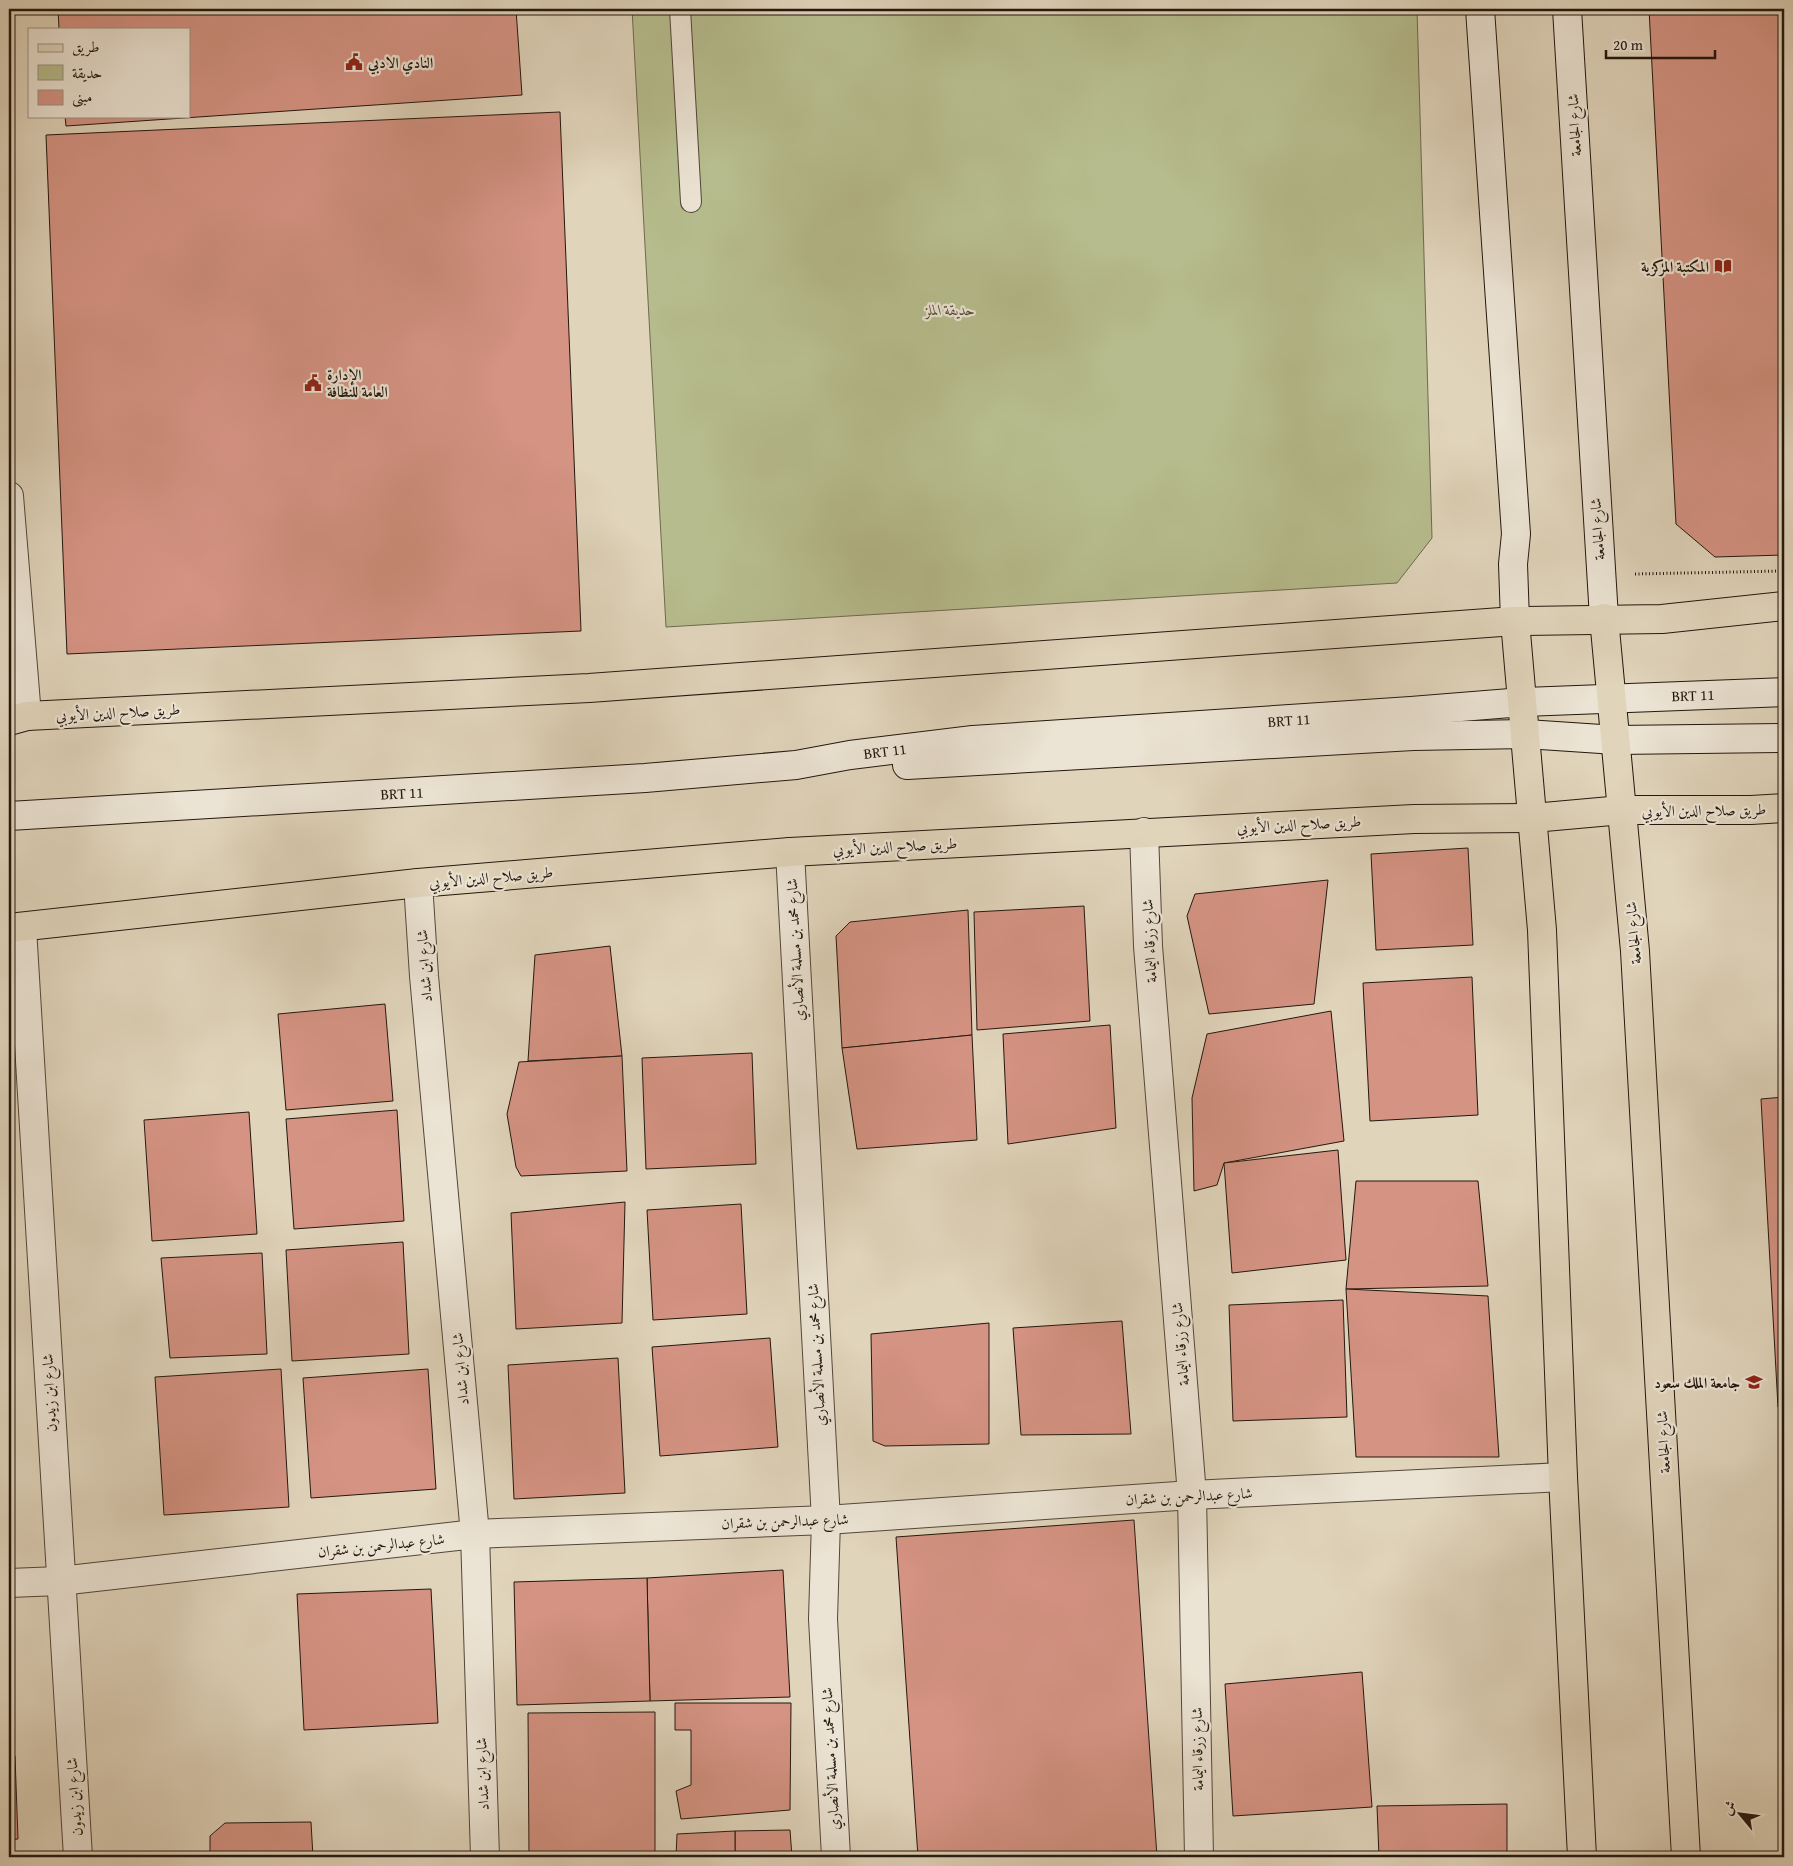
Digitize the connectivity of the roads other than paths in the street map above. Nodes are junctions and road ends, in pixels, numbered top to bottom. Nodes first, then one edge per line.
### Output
1 (680, 9) edge
2 (1480, 9) edge
3 (1567, 9) edge
4 (691, 202) dead end
5 (9, 496) edge
6 (1784, 606) edge
7 (1604, 618) junction
8 (1515, 621) junction
9 (1784, 692) edge
10 (1612, 697) junction
11 (1524, 702) junction
12 (18, 719) edge
13 (1526, 734) junction
14 (1784, 738) edge
15 (1616, 740) junction
16 (796, 765) junction
17 (1784, 808) edge
18 (1622, 810) junction
19 (9, 816) edge
20 (1533, 818) junction
21 (1144, 832) junction
22 (790, 852) junction
23 (418, 883) junction
24 (15, 928) edge
25 (1563, 1477) junction
26 (1192, 1495) junction
27 (826, 1520) junction
28 (475, 1534) junction
29 (60, 1581) junction
30 (9, 1583) edge
31 (78, 1857) edge
32 (485, 1857) edge
33 (836, 1857) edge
34 (1199, 1857) edge
35 (1582, 1857) edge
36 (1686, 1857) edge

1 - 4 lane
2 - 8 street
3 - 7 street, شارع الجامعة
5 - 12 street
6 - 7 main road, طريق صلاح الدين الأيوبي
7 - 8 main road, طريق صلاح الدين الأيوبي
7 - 10 main road, شارع الجامعة
8 - 11 main road
8 - 12 main road, طريق صلاح الدين الأيوبي
9 - 10 street, BRT 11
10 - 11 street, BRT 11
10 - 15 main road, شارع الجامعة
11 - 13 main road
11 - 16 street, BRT 11
13 - 15 street, BRT 11
13 - 16 street, BRT 11
13 - 20 main road
14 - 15 street, BRT 11
15 - 18 main road, شارع الجامعة
16 - 19 street, BRT 11
17 - 18 main road, طريق صلاح الدين الأيوبي
18 - 20 main road, طريق صلاح الدين الأيوبي
18 - 36 main road, شارع الجامعة
20 - 21 main road, طريق صلاح الدين الأيوبي
20 - 25 main road
21 - 22 main road, طريق صلاح الدين الأيوبي
21 - 26 street, شارع زرقاء اليمامة
22 - 23 main road, طريق صلاح الدين الأيوبي
22 - 27 street, شارع محمد بن مسلمة الأنصاري
23 - 24 main road, طريق صلاح الدين الأيوبي
23 - 28 street, شارع ابن شداد
24 - 29 street, شارع ابن زيدون
25 - 26 street, شارع عبدالرحمن بن شقران
25 - 35 main road
26 - 27 street, شارع عبدالرحمن بن شقران
26 - 34 street, شارع زرقاء اليمامة
27 - 28 street, شارع عبدالرحمن بن شقران
27 - 33 street, شارع محمد بن مسلمة الأنصاري
28 - 29 street, شارع عبدالرحمن بن شقران
28 - 32 street, شارع ابن شداد
29 - 30 street, شارع عبدالرحمن بن شقران
29 - 31 street, شارع ابن زيدون

